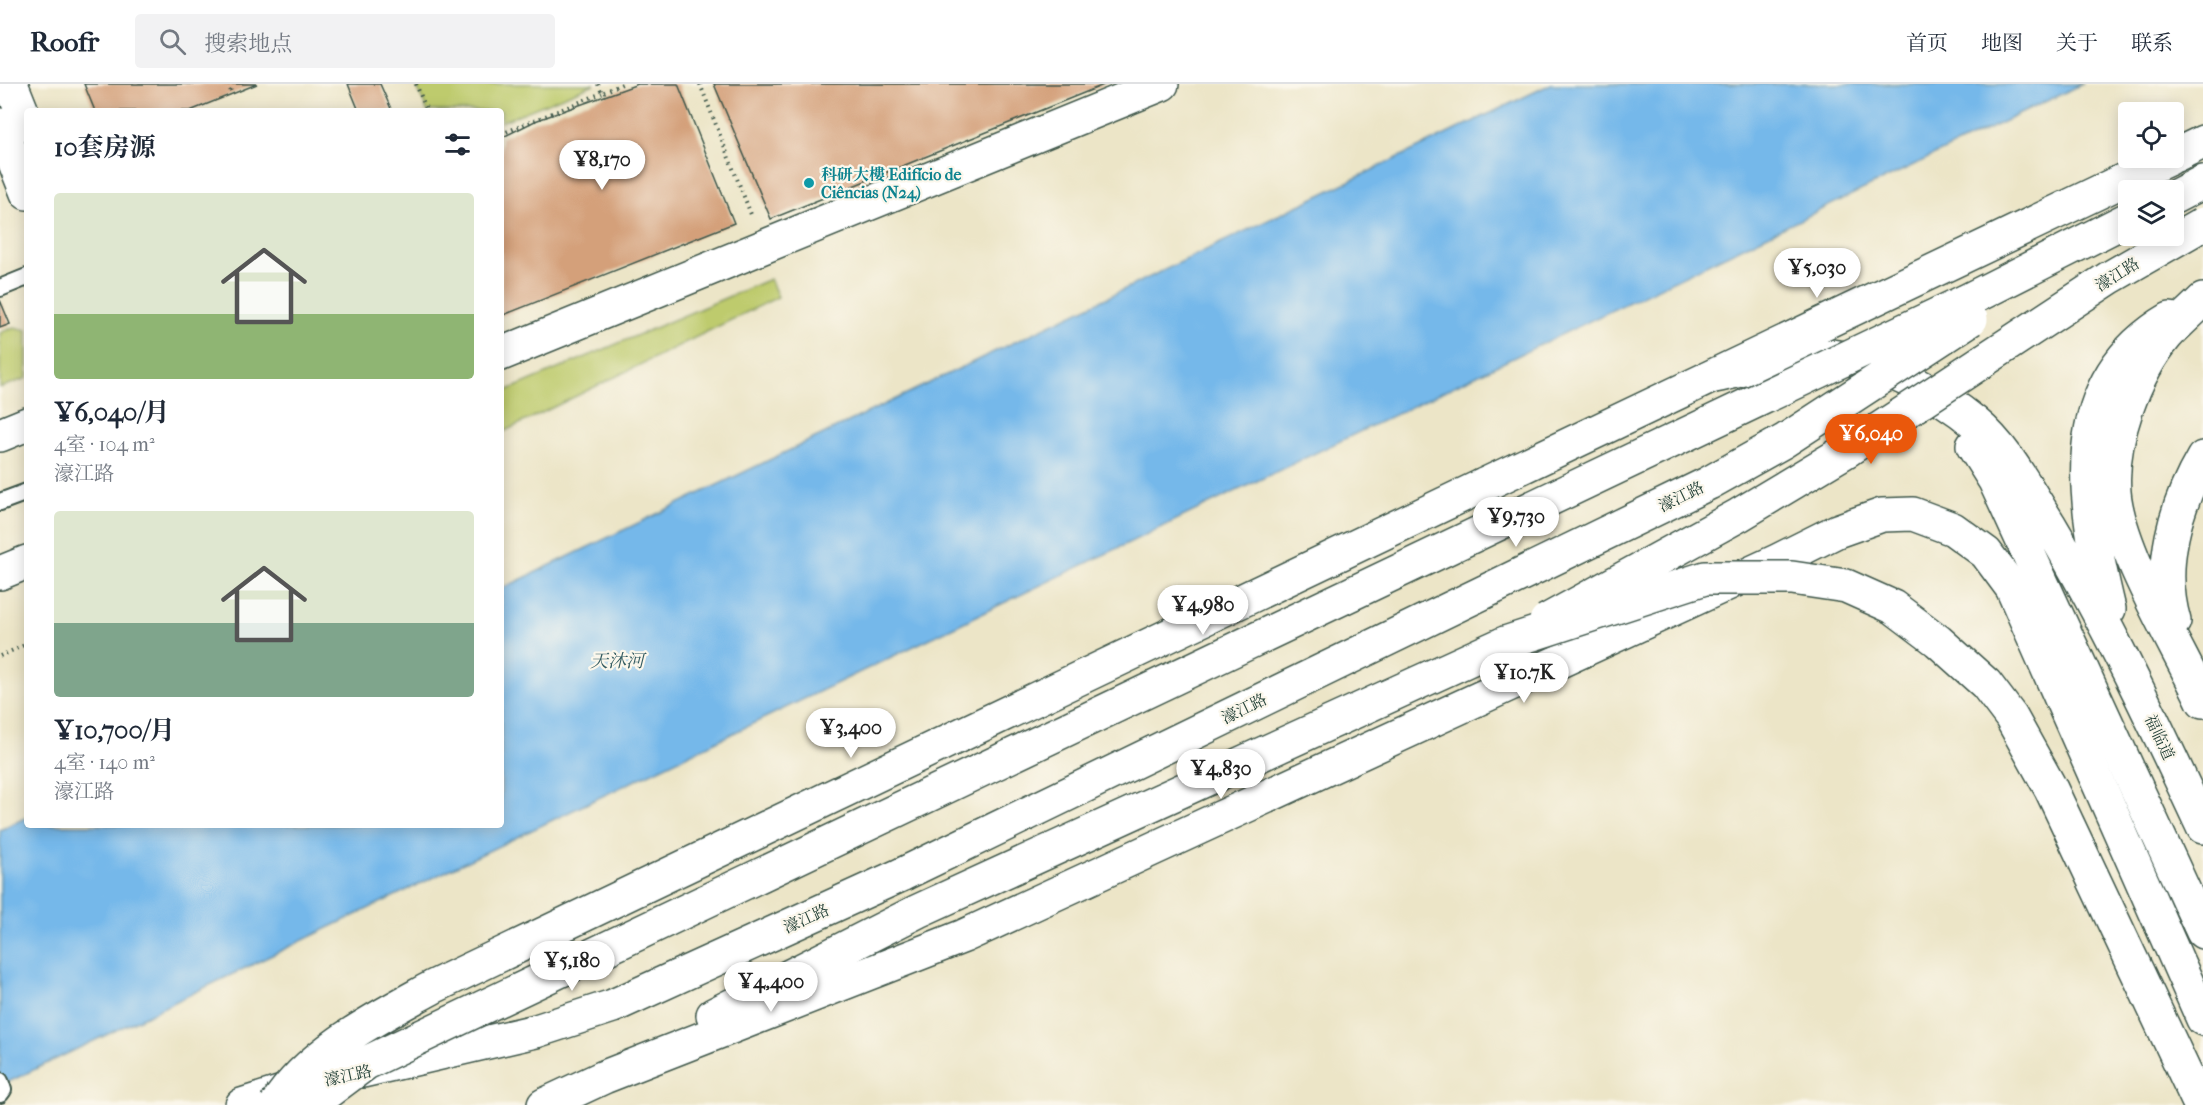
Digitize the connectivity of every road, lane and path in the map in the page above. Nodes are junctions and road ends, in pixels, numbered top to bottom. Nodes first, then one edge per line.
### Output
1 (10, 84) edge
2 (228, 84) edge
3 (416, 84) edge
4 (598, 84) edge
5 (622, 84) edge
6 (700, 84) edge
7 (1162, 84) edge
8 (602, 93) junction
9 (232, 94) dead end
10 (426, 108) edge
11 (24, 117) edge
12 (0, 124) edge
13 (504, 133) edge
14 (2203, 142) edge
15 (2184, 151) edge
16 (2149, 168) edge
17 (2203, 182) edge
18 (24, 185) edge
19 (2184, 192) edge
20 (2203, 224) edge
21 (2118, 226) edge
22 (2118, 227) edge
23 (763, 245) junction
24 (24, 278) edge
25 (0, 288) edge
26 (2203, 300) edge
27 (504, 353) edge
28 (1715, 376) junction
29 (1936, 398) junction
30 (24, 425) edge
31 (0, 435) edge
32 (2203, 458) edge
33 (24, 493) edge
34 (0, 502) edge
35 (24, 563) edge
36 (0, 573) edge
37 (1504, 644) junction
38 (24, 645) edge
39 (2118, 646) junction
40 (0, 656) edge
41 (2200, 694) edge
42 (2203, 828) edge
43 (2203, 932) edge
44 (2203, 1019) edge
45 (604, 1077) junction
46 (242, 1105) edge
47 (276, 1105) edge
48 (310, 1105) edge
49 (543, 1105) edge
50 (2200, 1105) edge

1 - 11 main road
2 - 9 path
3 - 10 path
4 - 8 path
5 - 8 path
6 - 23 path
7 - 23 main road
8 - 13 path
12 - 18 main road
14 - 15 main road
16 - 28 main road
17 - 19 main road
20 - 37 main road, 濠江路, bridge
21 - 48 main road, bridge
22 - 46 main road, 濠江路, bridge
23 - 27 main road
24 - 25 lane
26 - 39 main road
26 - 41 main road
28 - 29 main road
28 - 47 main road, bridge
29 - 39 main road
29 - 43 main road
30 - 31 main road
32 - 41 main road
33 - 34 lane
35 - 36 main road
37 - 45 main road, 濠江路
37 - 50 main road, bridge
38 - 40 path
39 - 42 main road, 福临道
44 - 45 main road
45 - 49 main road

